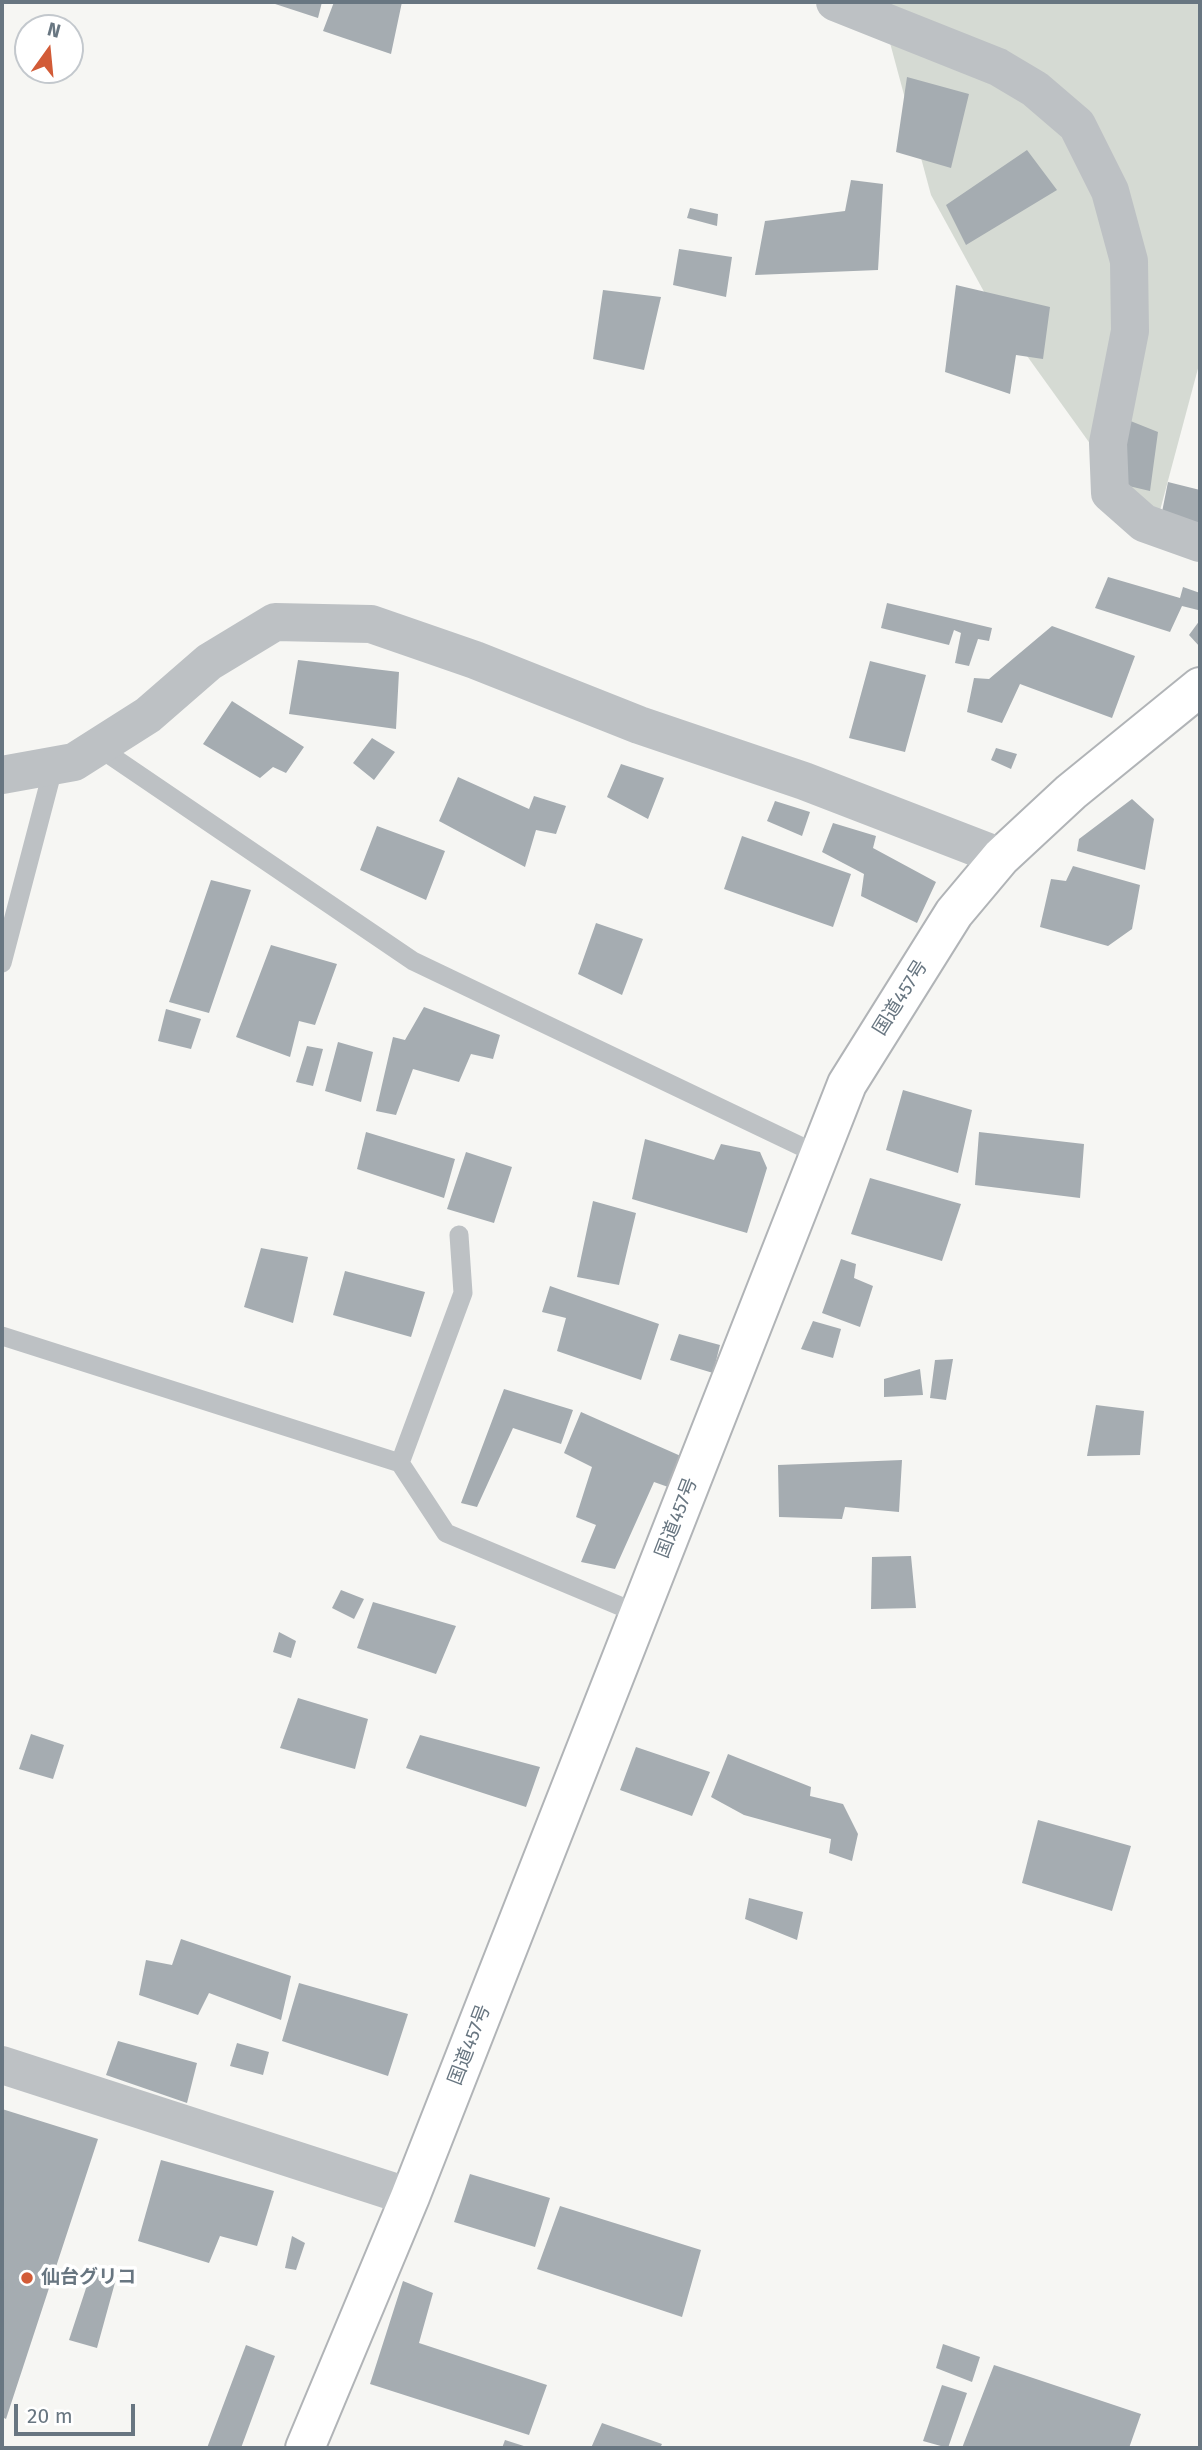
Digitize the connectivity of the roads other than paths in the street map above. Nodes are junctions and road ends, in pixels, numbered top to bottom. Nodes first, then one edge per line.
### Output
1 (835, 2) edge
2 (1200, 543) edge
3 (1200, 687) edge
4 (98, 747) junction
5 (54, 765) junction
6 (2, 775) edge
7 (1001, 857) junction
8 (2, 963) edge
9 (819, 1155) junction
10 (460, 1235) dead end
11 (2, 1336) edge
12 (400, 1463) junction
13 (639, 1614) junction
14 (2, 2065) edge
15 (410, 2197) junction
16 (305, 2448) edge

1 - 2 street
3 - 7 highway, 国道457号
4 - 5 street
4 - 7 street
4 - 9 lane
5 - 6 street
5 - 8 lane
7 - 9 highway, 国道457号
9 - 13 highway, 国道457号
10 - 12 lane
11 - 12 lane
12 - 13 lane
13 - 15 highway, 国道457号
14 - 15 street
15 - 16 highway, 国道457号

